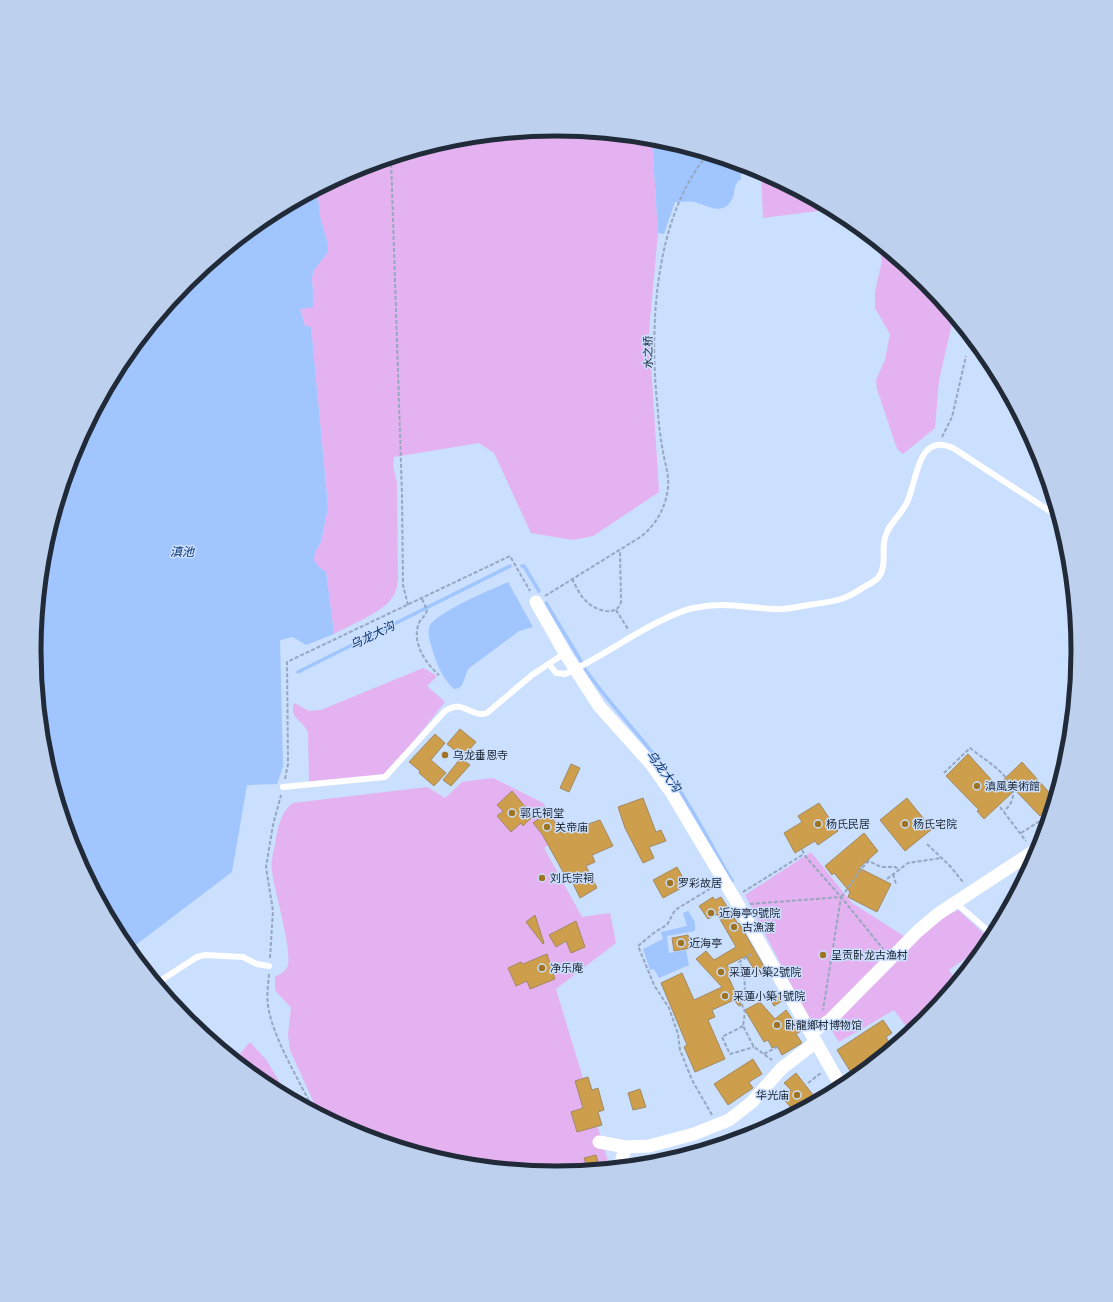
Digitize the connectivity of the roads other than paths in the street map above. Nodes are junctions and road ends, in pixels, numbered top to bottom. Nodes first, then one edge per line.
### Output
1 (1053, 513) edge
2 (536, 602) road end
3 (565, 653) junction
4 (549, 664) junction
5 (575, 669) junction
6 (283, 787) road end
7 (1031, 853) edge
8 (956, 903) junction
9 (989, 931) edge
10 (269, 966) road end
11 (161, 981) edge
12 (816, 1034) junction
13 (839, 1082) edge
14 (600, 1142) dead end
15 (626, 1147) junction
16 (622, 1162) edge

1 - 5 lane
2 - 3 street
3 - 4 lane
3 - 5 street
4 - 5 lane
4 - 6 lane
5 - 12 street
7 - 8 street
8 - 9 lane
8 - 12 street
10 - 11 lane
12 - 13 street
12 - 15 street
14 - 15 street
15 - 16 street

